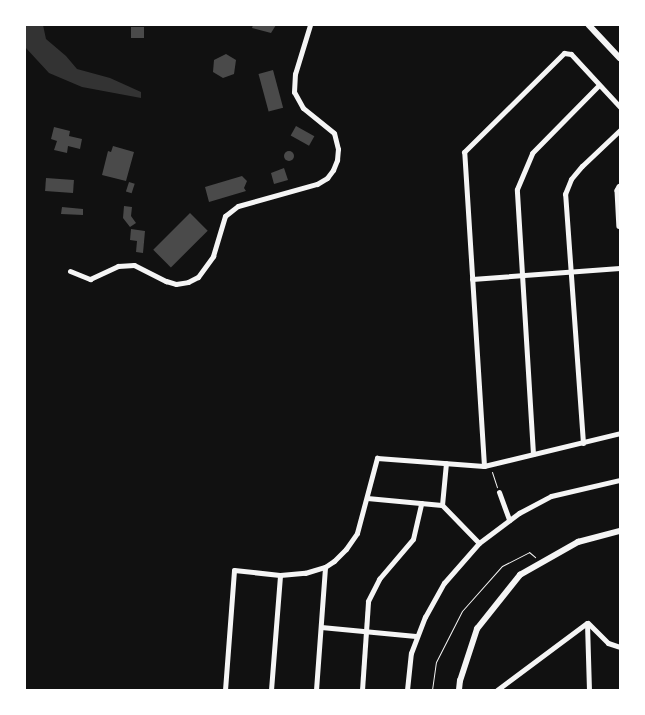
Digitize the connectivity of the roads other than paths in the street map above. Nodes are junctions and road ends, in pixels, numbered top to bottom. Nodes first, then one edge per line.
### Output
1 (310, 25) edge
2 (589, 25) edge
3 (620, 58) edge
4 (598, 85) junction
5 (620, 107) edge
6 (620, 130) edge
7 (620, 187) edge
8 (620, 226) edge
9 (620, 268) edge
10 (70, 271) dead end
11 (570, 272) junction
12 (521, 275) junction
13 (472, 279) junction
14 (620, 433) edge
15 (583, 443) junction
16 (533, 454) junction
17 (446, 463) junction
18 (487, 465) junction
19 (620, 480) edge
20 (499, 492) road end
21 (367, 498) junction
22 (421, 503) junction
23 (442, 505) junction
24 (509, 520) junction
25 (620, 531) edge
26 (479, 543) junction
27 (325, 568) junction
28 (280, 575) junction
29 (587, 623) junction
30 (321, 627) junction
31 (366, 631) junction
32 (416, 636) junction
33 (620, 647) edge
34 (225, 690) edge
35 (271, 690) edge
36 (316, 690) edge
37 (362, 690) edge
38 (407, 690) edge
39 (459, 690) edge
40 (497, 690) edge
41 (589, 690) edge

1 - 10 street
2 - 3 street
4 - 5 street
4 - 12 street
4 - 13 street
6 - 11 street
7 - 8 street
9 - 11 street
11 - 12 street
11 - 15 street
12 - 13 street
12 - 16 street
13 - 18 street
14 - 15 street
15 - 16 street
16 - 18 street
17 - 18 street
17 - 21 street
17 - 23 street
19 - 24 street
20 - 24 street
21 - 22 street
21 - 27 street
22 - 23 street
22 - 31 street
23 - 26 street
24 - 26 street
25 - 39 street
26 - 32 street
27 - 28 street
27 - 30 street
28 - 34 street
28 - 35 street
29 - 33 street
29 - 40 street
29 - 41 street
30 - 31 street
30 - 36 street
31 - 32 street
31 - 37 street
32 - 38 street

